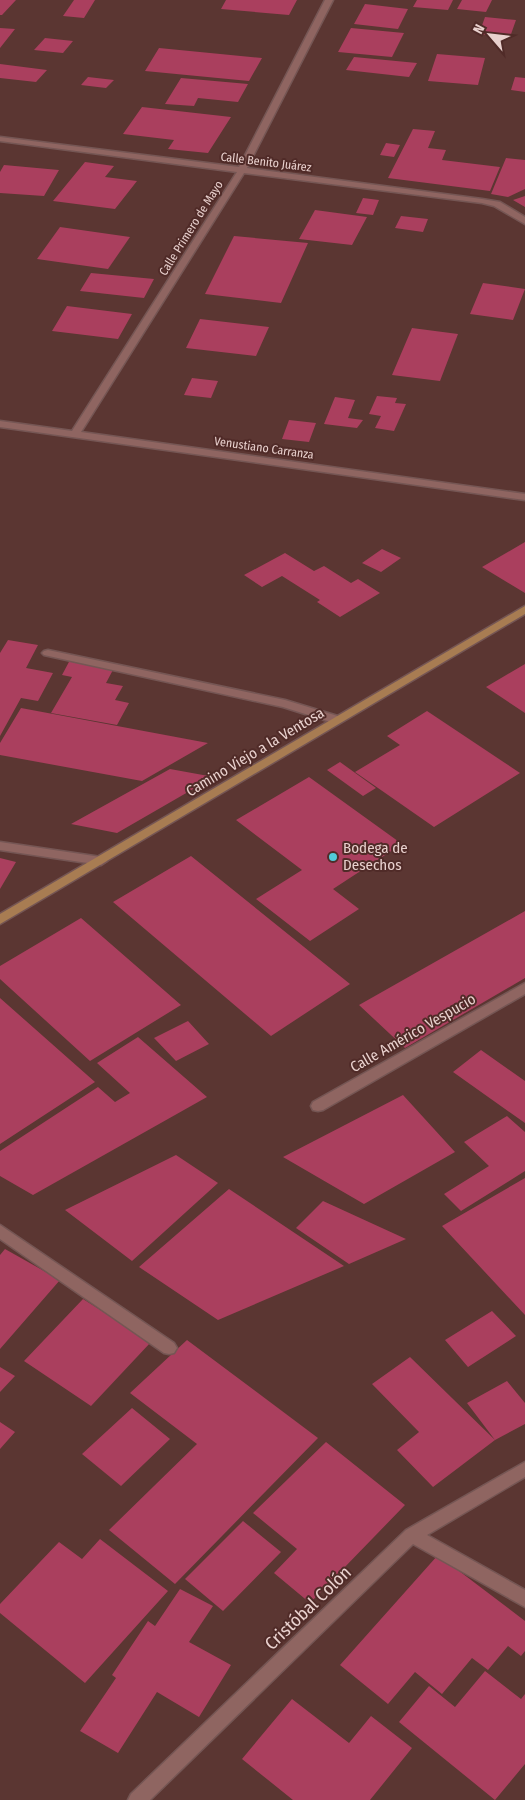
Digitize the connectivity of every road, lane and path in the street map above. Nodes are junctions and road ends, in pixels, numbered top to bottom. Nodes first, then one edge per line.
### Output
1 (329, 0) edge
2 (0, 139) edge
3 (242, 170) junction
4 (525, 221) edge
5 (0, 424) edge
6 (74, 435) junction
7 (525, 497) edge
8 (525, 609) edge
9 (48, 653) dead end
10 (337, 720) junction
11 (0, 846) edge
12 (101, 861) junction
13 (0, 920) edge
14 (525, 988) edge
15 (318, 1106) dead end
16 (0, 1231) edge
17 (169, 1348) dead end
18 (525, 1469) edge
19 (412, 1536) junction
20 (525, 1599) edge
21 (137, 1800) edge

1 - 3 street, Calle Primero de Mayo
2 - 3 street, Calle Benito Juárez
3 - 4 street, Calle Benito Juárez
3 - 6 street, Calle Primero de Mayo
5 - 6 street, Venustiano Carranza
6 - 7 street, Venustiano Carranza
8 - 10 main road, Camino Viejo a la Ventosa
9 - 10 street
10 - 12 main road, Camino Viejo a la Ventosa
11 - 12 street
12 - 13 main road, Camino Viejo a la Ventosa
14 - 15 street, Calle Américo Vespucio
16 - 17 street
18 - 19 street, Cristóbal Colón
19 - 20 street
19 - 21 street, Cristóbal Colón

